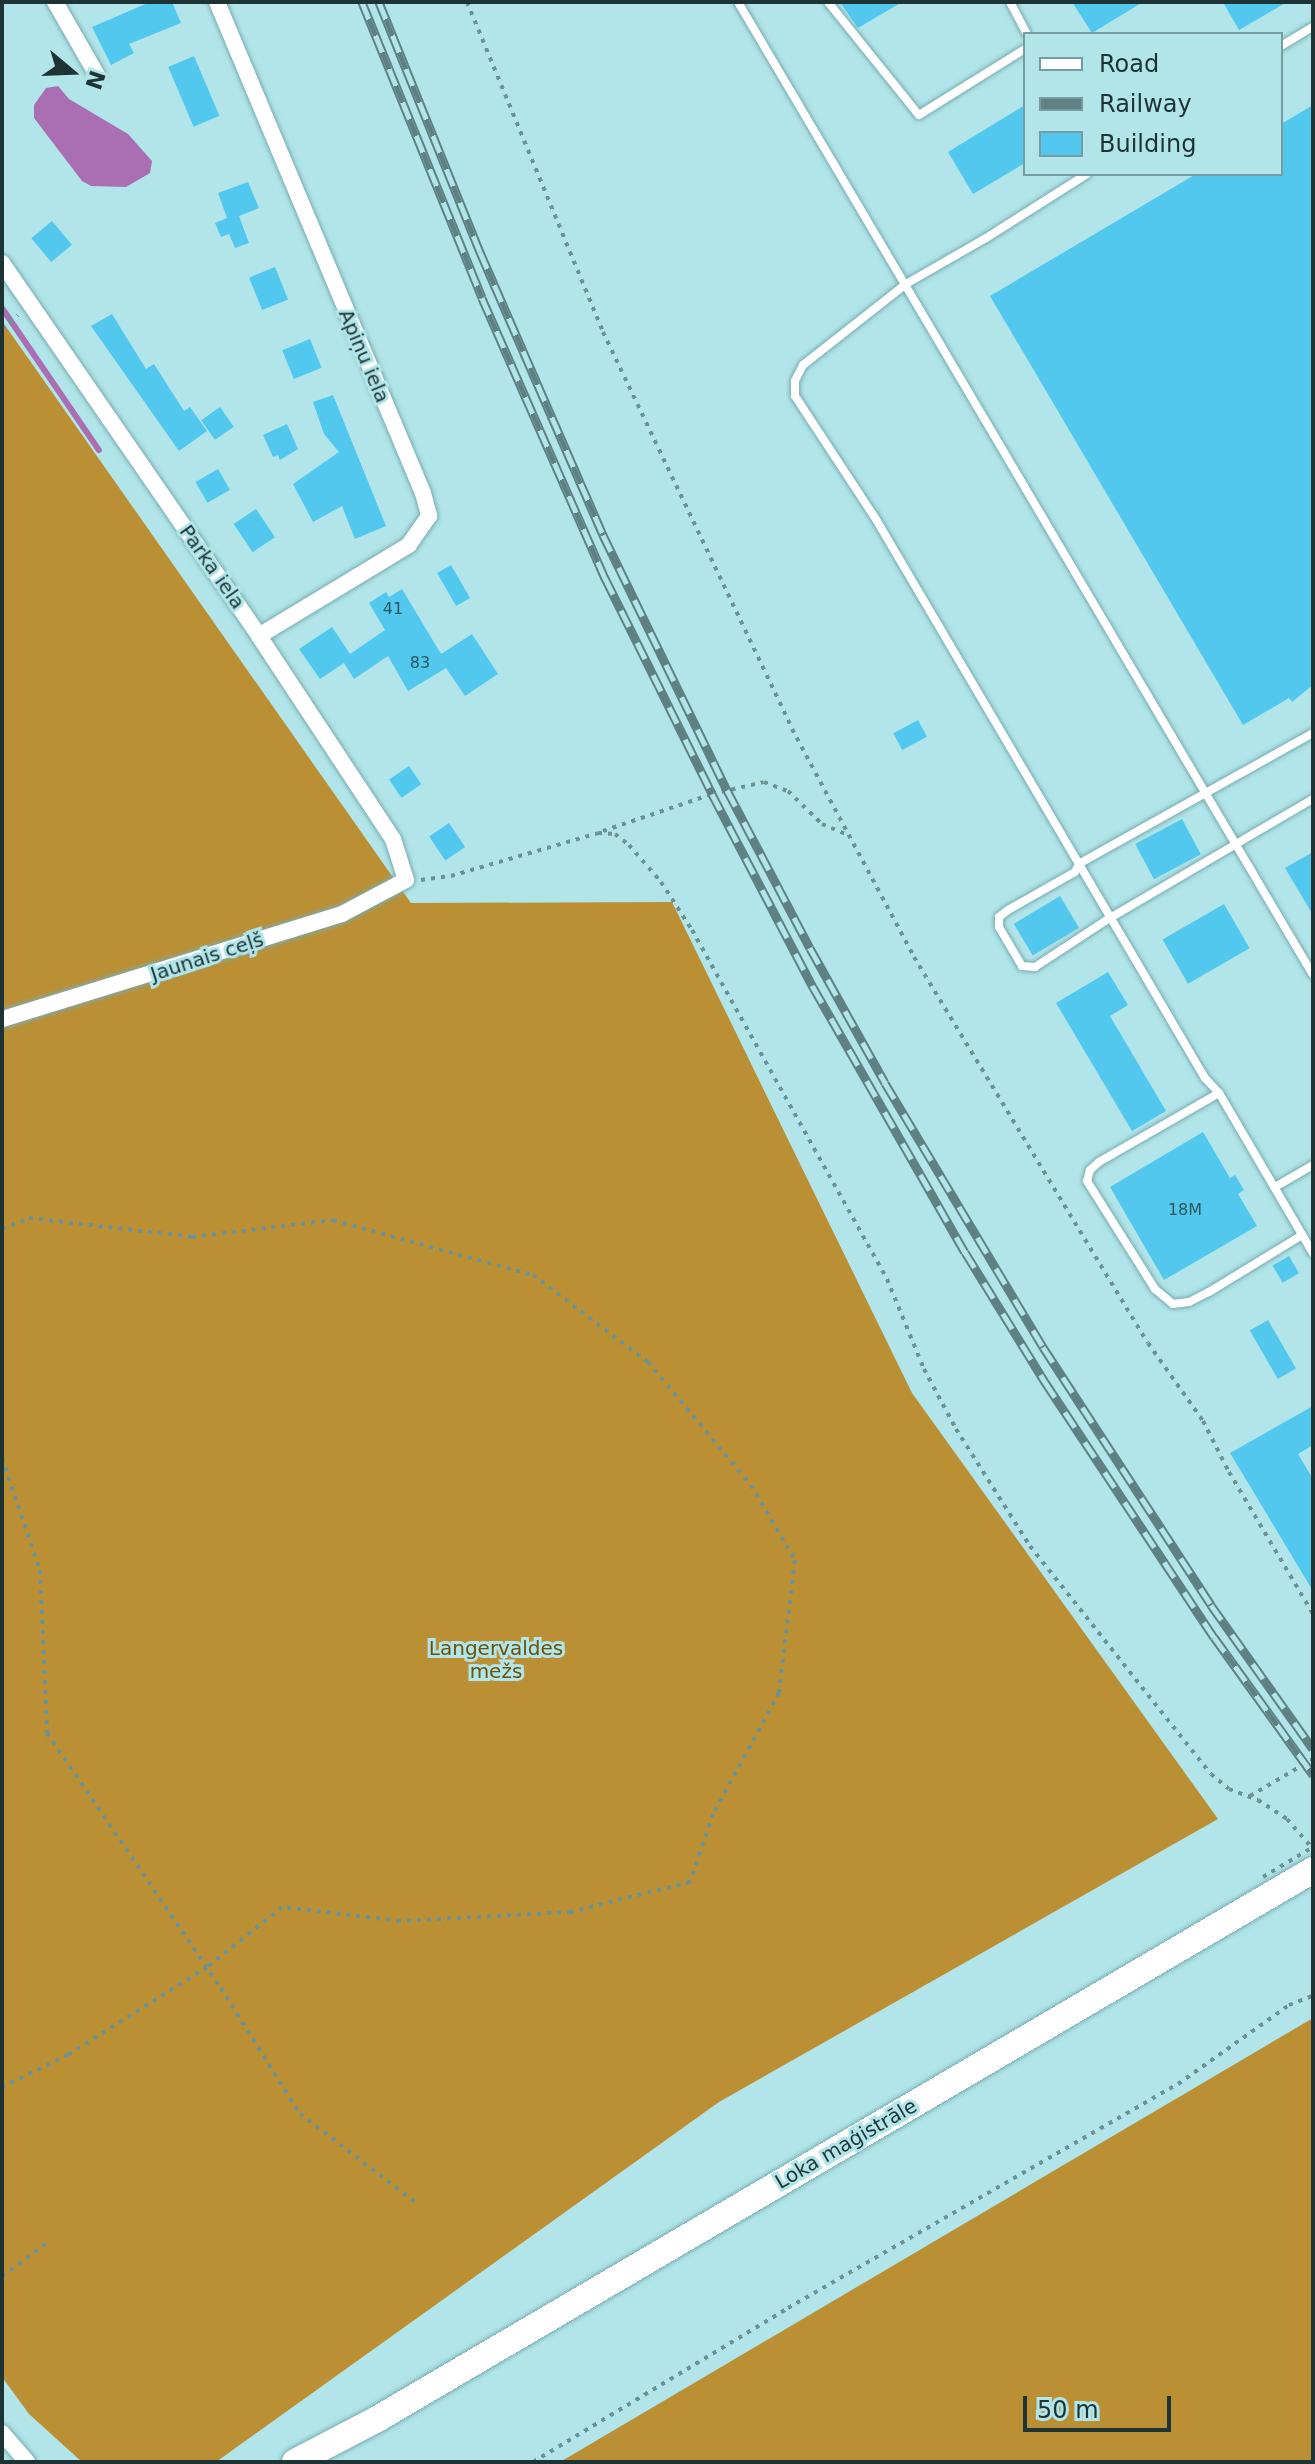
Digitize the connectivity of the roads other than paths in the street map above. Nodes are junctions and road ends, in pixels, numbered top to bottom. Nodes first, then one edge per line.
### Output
1 (55, 2) edge
2 (217, 2) edge
3 (738, 2) edge
4 (828, 2) edge
5 (1010, 2) edge
6 (1313, 27) edge
7 (1026, 32) edge
8 (1283, 45) edge
9 (1023, 50) edge
10 (97, 75) dead end
11 (1084, 176) edge
12 (2, 263) edge
13 (906, 284) junction
14 (259, 636) junction
15 (1313, 733) edge
16 (1208, 794) junction
17 (1313, 799) edge
18 (1236, 845) junction
19 (1079, 864) junction
20 (406, 880) joint
21 (1110, 918) junction
22 (1313, 975) edge
23 (2, 1019) edge
24 (1219, 1093) junction
25 (1313, 1165) edge
26 (1275, 1187) junction
27 (1302, 1235) junction
28 (1313, 1253) edge
29 (1313, 1870) edge
30 (379, 2418) junction
31 (2, 2433) edge
32 (27, 2462) edge
33 (295, 2462) edge
34 (319, 2462) edge

1 - 10 street
2 - 14 street, Apiņu iela
3 - 13 lane
4 - 9 lane
5 - 7 lane
6 - 8 lane
11 - 13 lane
12 - 14 street, Parka iela
13 - 16 lane
13 - 19 lane
14 - 20 street, Parka iela
15 - 16 lane
16 - 18 lane
16 - 19 lane
17 - 18 lane
18 - 21 lane
18 - 22 lane
19 - 21 lane
19 - 21 lane
20 - 23 street, Jaunais ceļš
21 - 24 lane
24 - 26 lane
24 - 27 lane
25 - 26 lane
26 - 27 lane
27 - 28 lane
29 - 30 main road, Loka maģistrāle
30 - 33 main road, Loka maģistrāle
30 - 34 main road, Loka maģistrāle
31 - 32 street

